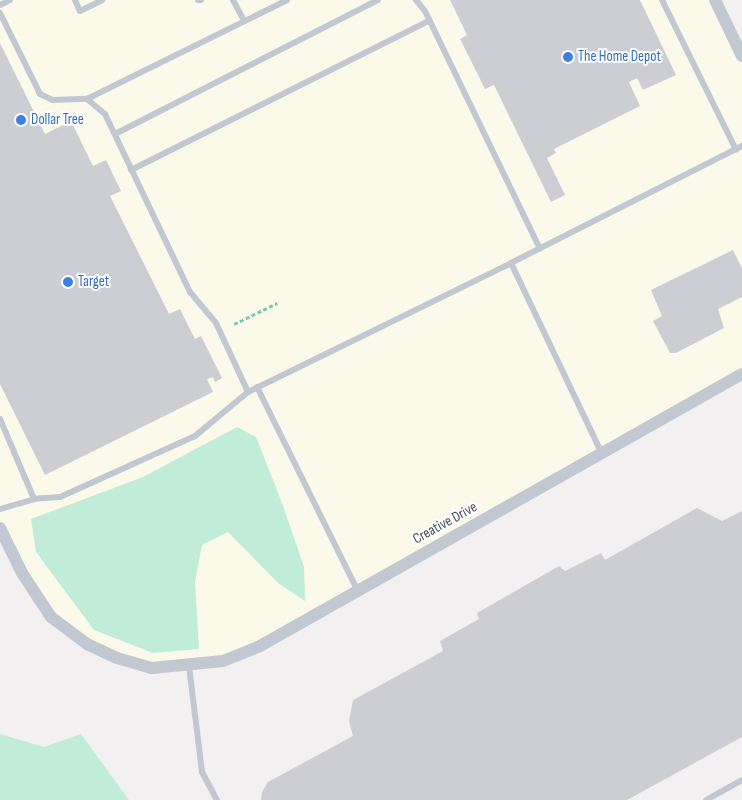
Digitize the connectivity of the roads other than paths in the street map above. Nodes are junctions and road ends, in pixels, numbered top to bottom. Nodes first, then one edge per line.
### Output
1 (10, 0) edge
2 (75, 0) edge
3 (103, 0) edge
4 (233, 0) edge
5 (286, 0) edge
6 (378, 0) edge
7 (416, 0) edge
8 (662, 0) edge
9 (715, 0) edge
10 (0, 5) edge
11 (0, 13) edge
12 (244, 21) junction
13 (429, 21) junction
14 (742, 56) edge
15 (87, 99) junction
16 (115, 134) junction
17 (739, 148) edge
18 (132, 170) junction
19 (540, 249) junction
20 (511, 263) junction
21 (742, 374) edge
22 (257, 387) junction
23 (248, 392) junction
24 (0, 419) edge
25 (602, 454) junction
26 (34, 499) junction
27 (0, 508) edge
28 (0, 528) edge
29 (4, 549) edge
30 (358, 591) junction
31 (189, 666) junction
32 (742, 780) edge
33 (217, 800) edge
34 (706, 800) edge

1 - 10 lane
2 - 3 lane
4 - 12 lane
5 - 12 lane
6 - 16 lane
7 - 13 lane
8 - 17 lane
9 - 14 street
11 - 15 lane
12 - 15 lane
13 - 18 lane
13 - 19 lane
15 - 16 lane
16 - 18 lane
17 - 19 lane
18 - 23 lane
19 - 20 lane
20 - 22 lane
20 - 25 lane
21 - 25 street, Creative Drive
22 - 23 lane
22 - 30 lane
23 - 26 lane
24 - 26 lane
25 - 30 street, Creative Drive
26 - 27 lane
28 - 29 street, Creative Drive
29 - 31 street, Creative Drive
30 - 31 street, Creative Drive
31 - 33 lane
32 - 34 lane

